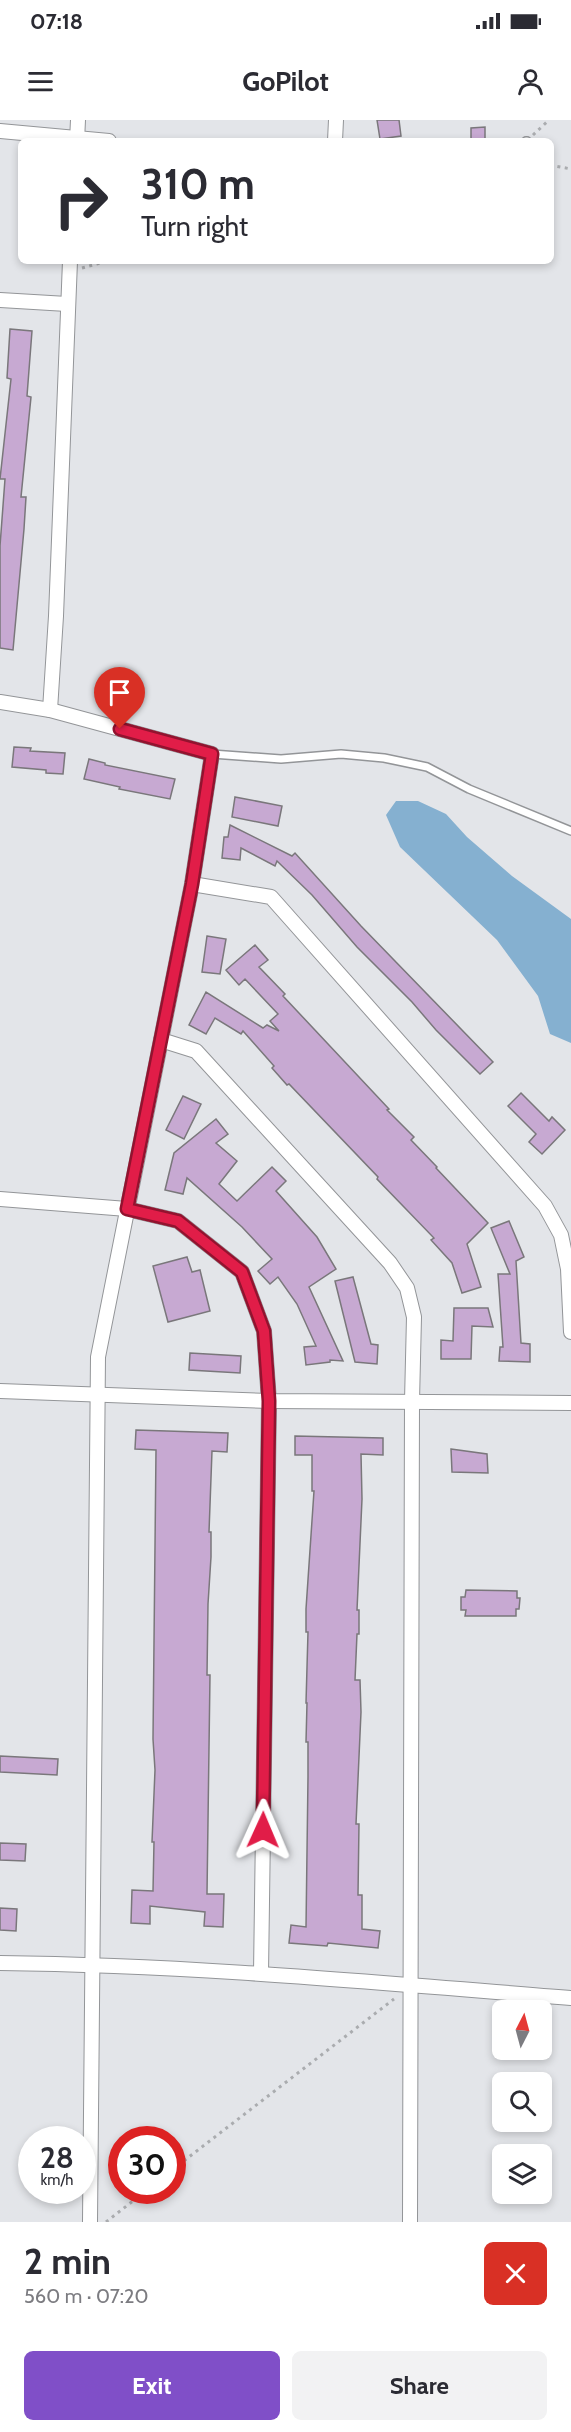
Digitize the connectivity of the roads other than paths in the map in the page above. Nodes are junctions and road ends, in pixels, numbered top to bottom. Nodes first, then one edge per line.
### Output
1 (78, 120) edge
2 (336, 120) edge
3 (0, 131) edge
4 (67, 138) edge
5 (77, 138) edge
6 (334, 138) edge
7 (69, 266) edge
8 (0, 300) edge
9 (67, 304) junction
10 (0, 702) edge
11 (51, 710) junction
12 (212, 754) junction
13 (571, 831) edge
14 (192, 884) junction
15 (161, 1040) junction
16 (0, 1199) edge
17 (127, 1209) junction
18 (571, 1332) edge
19 (0, 1391) edge
20 (97, 1396) junction
21 (269, 1401) junction
22 (412, 1401) junction
23 (571, 1403) edge
24 (0, 1963) edge
25 (93, 1964) junction
26 (261, 1973) junction
27 (411, 1986) junction
28 (571, 1998) edge
29 (90, 2222) edge
30 (410, 2222) edge

1 - 5 street
2 - 6 street
3 - 4 street
7 - 9 street
8 - 9 street
9 - 11 street
10 - 11 street
11 - 12 street
12 - 13 lane
12 - 14 street
14 - 15 street
14 - 18 street
15 - 17 street
15 - 22 street
16 - 17 street
17 - 20 street
17 - 21 street
19 - 20 street
20 - 21 street
20 - 25 street
21 - 22 street
21 - 26 street
22 - 23 street
22 - 27 street
24 - 25 street
25 - 26 street
25 - 29 street
26 - 27 street
27 - 28 street
27 - 30 street

